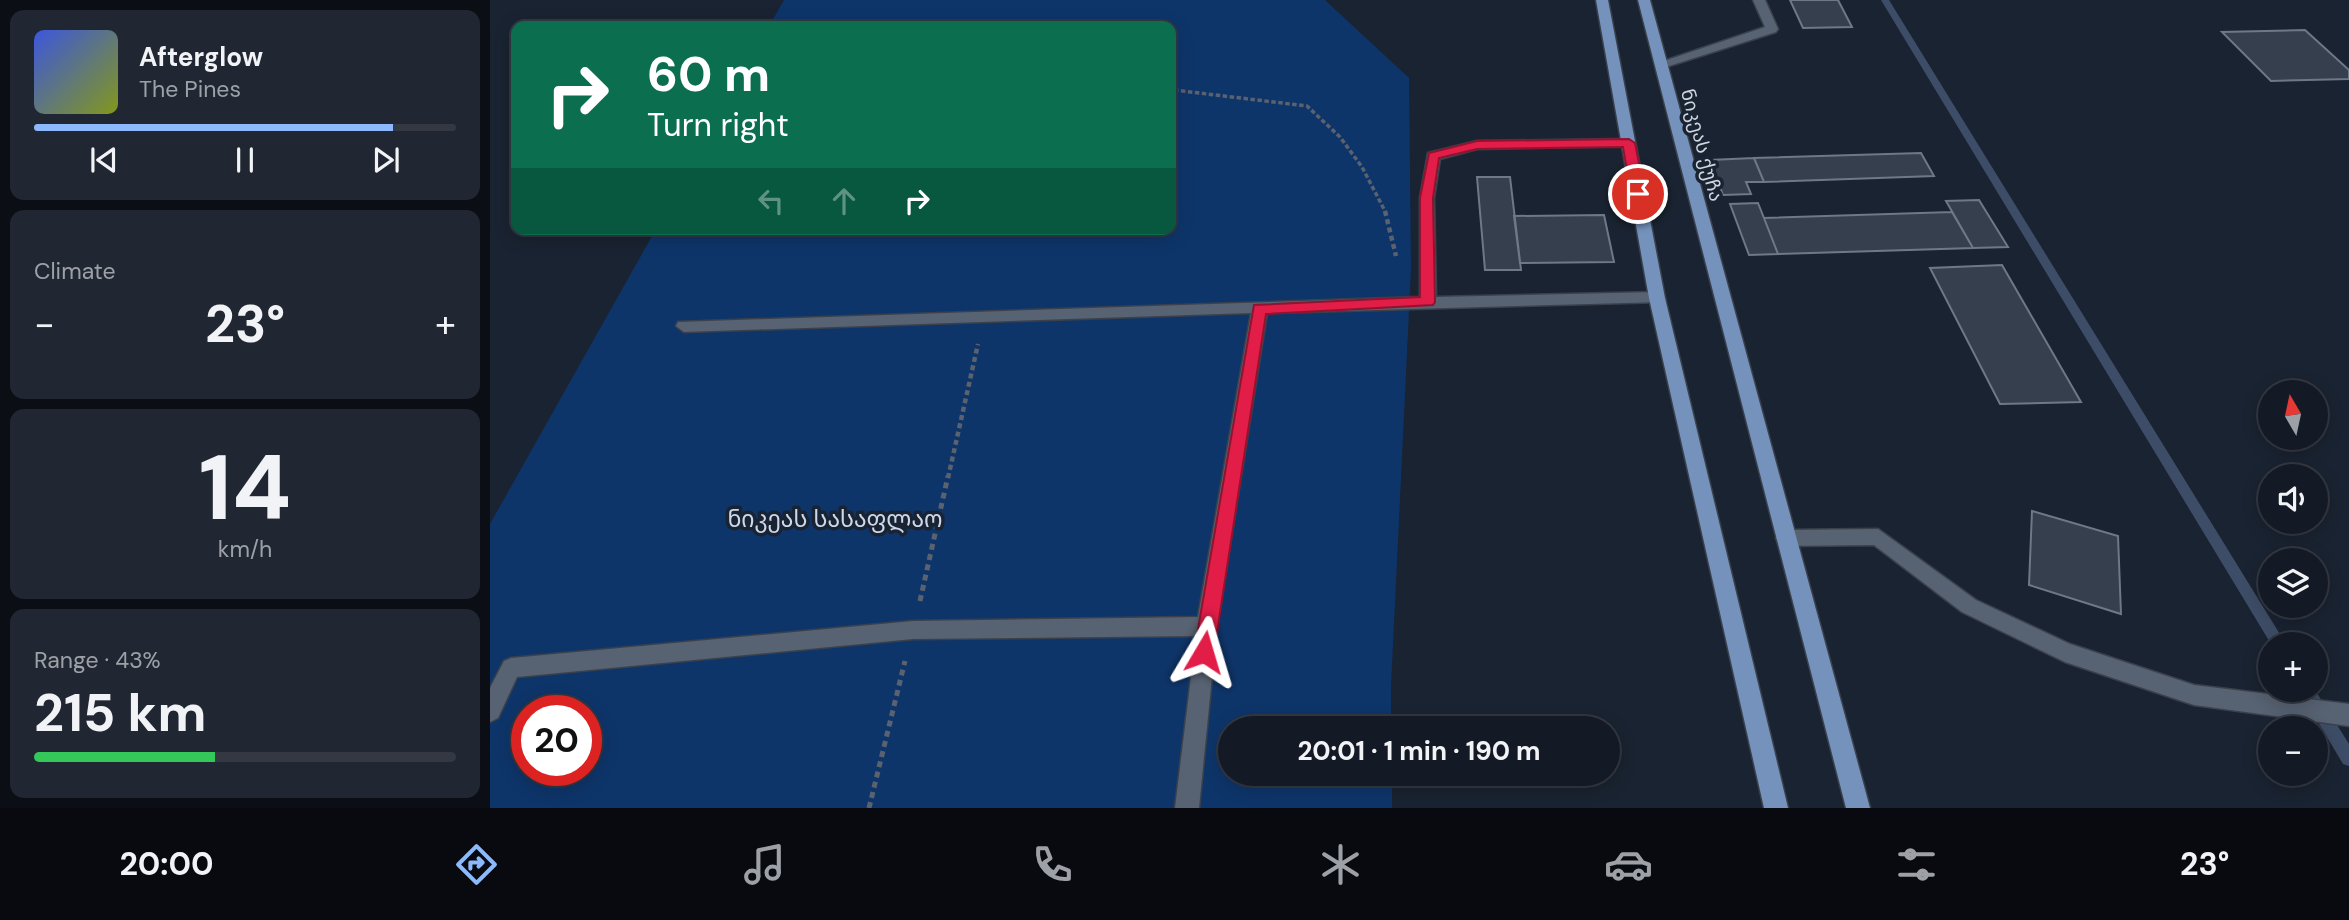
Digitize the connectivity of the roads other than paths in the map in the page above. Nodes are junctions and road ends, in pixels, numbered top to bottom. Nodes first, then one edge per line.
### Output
1 (1602, 0) edge
2 (1644, 0) edge
3 (1759, 0) edge
4 (1661, 64) junction
5 (1629, 143) junction
6 (1657, 298) junction
7 (1428, 302) junction
8 (1259, 309) junction
9 (684, 326) dead end
10 (1786, 538) junction
11 (1207, 626) junction
12 (490, 711) edge
13 (2349, 715) edge
14 (1187, 808) edge
15 (1776, 808) edge
16 (1858, 808) edge

1 - 5 main road
2 - 4 main road, ნიკეას ქუჩა
3 - 4 lane
4 - 10 main road, ნიკეას ქუჩა
5 - 6 main road
5 - 7 lane
6 - 7 lane
6 - 15 main road
7 - 8 lane
8 - 9 lane
8 - 11 lane
10 - 13 lane
10 - 16 main road, ნიკეას ქუჩა
11 - 12 lane
11 - 14 lane

